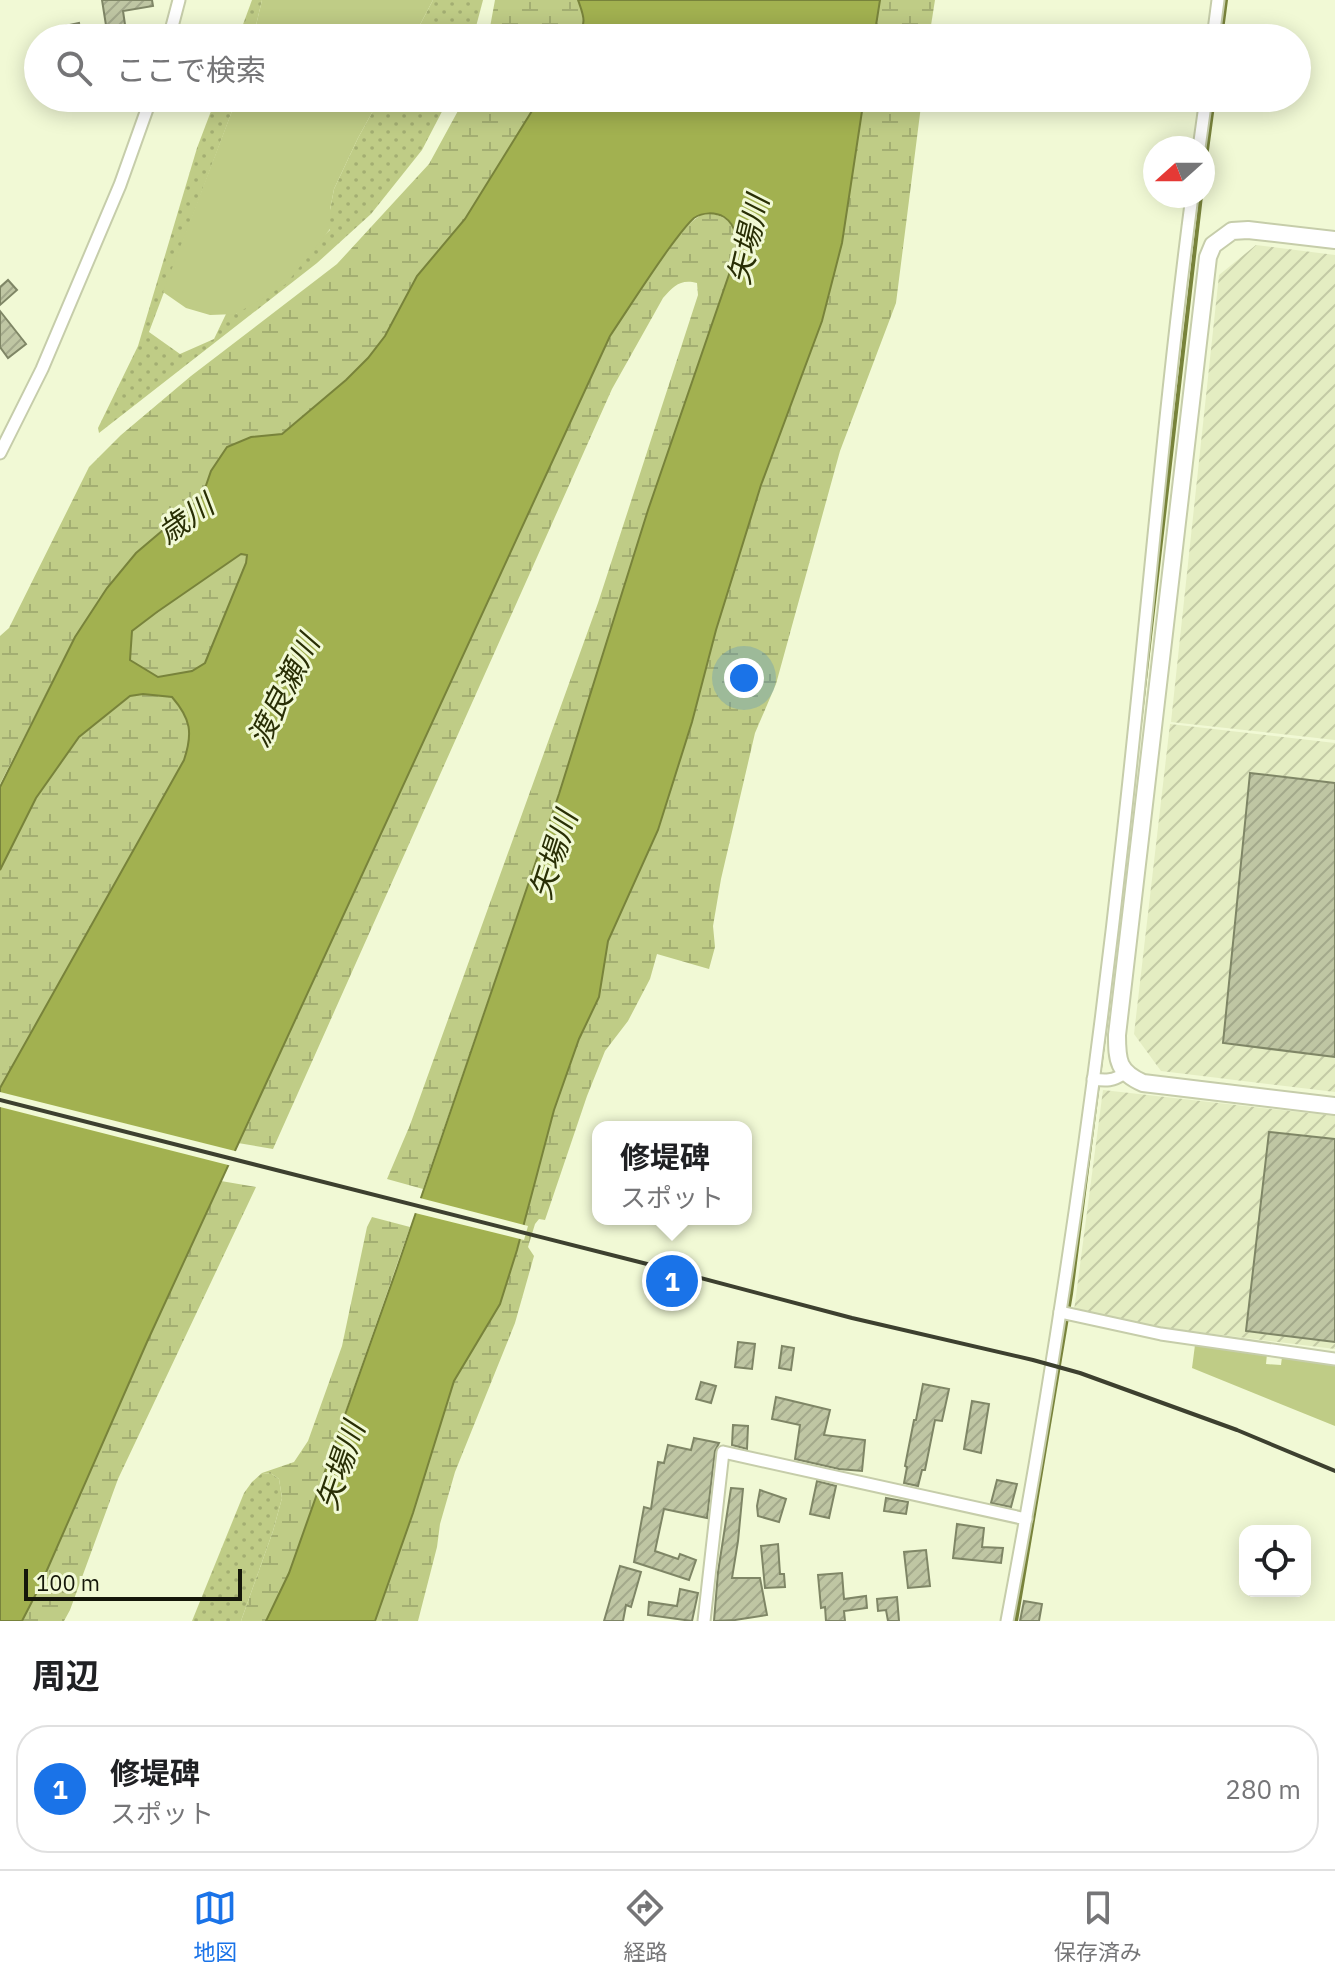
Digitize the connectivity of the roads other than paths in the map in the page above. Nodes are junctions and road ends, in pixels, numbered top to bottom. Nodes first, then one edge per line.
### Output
1 (179, 0) edge
2 (1218, 0) edge
3 (173, 24) edge
4 (1215, 24) edge
5 (146, 112) edge
6 (1204, 112) edge
7 (1201, 136) edge
8 (1191, 208) edge
9 (1335, 240) edge
10 (0, 453) edge
11 (1125, 1073) junction
12 (1093, 1079) junction
13 (1335, 1106) edge
14 (1060, 1312) junction
15 (1335, 1359) edge
16 (1026, 1519) junction
17 (704, 1621) edge
18 (1007, 1621) edge

1 - 3 street
2 - 4 street
5 - 10 street
6 - 7 street
8 - 12 street
9 - 11 street
11 - 12 street
11 - 13 street
12 - 14 street
14 - 15 street
14 - 16 street
16 - 17 street
16 - 18 street

